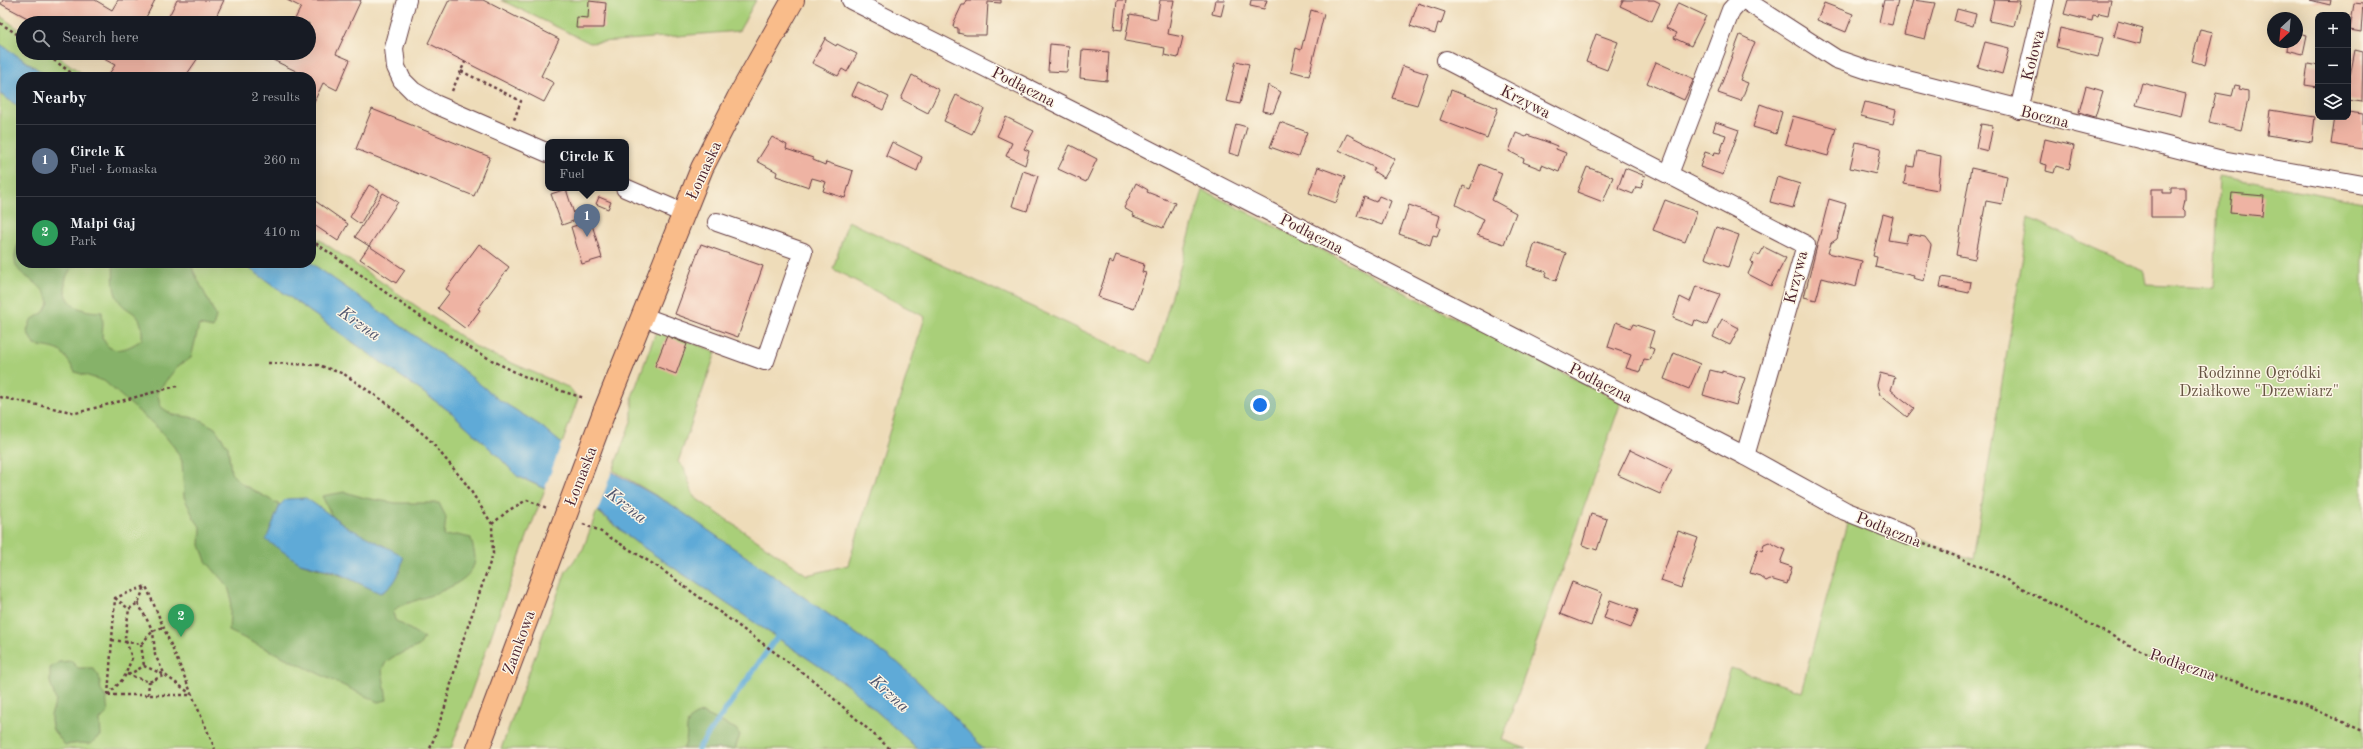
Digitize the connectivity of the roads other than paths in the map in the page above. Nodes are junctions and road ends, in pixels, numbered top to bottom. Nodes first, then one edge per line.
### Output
1 (407, 0) edge
2 (779, 0) edge
3 (794, 0) edge
4 (851, 0) edge
5 (1740, 0) edge
6 (1745, 0) edge
7 (2045, 0) edge
8 (1446, 60) dead end
9 (2019, 110) junction
10 (545, 152) edge
11 (1669, 174) junction
12 (2363, 185) edge
13 (629, 190) edge
14 (677, 211) junction
15 (717, 222) dead end
16 (641, 316) junction
17 (628, 349) junction
18 (1745, 456) junction
19 (558, 536) joint
20 (1908, 536) road end
21 (478, 749) edge

1 - 10 street
2 - 14 main road, Łomaska
3 - 14 main road, Łomaska
4 - 18 street, Podłączna
5 - 11 street
6 - 9 street, Boczna
7 - 9 street, Kołowa
8 - 11 street, Krzywa
9 - 12 street, Boczna
11 - 18 street, Krzywa
13 - 14 street
14 - 16 main road, Łomaska
14 - 17 main road, Łomaska
15 - 16 street
16 - 17 main road, Łomaska
17 - 19 main road, Łomaska, bridge
18 - 20 street, Podłączna
19 - 21 main road, Zamkowa

